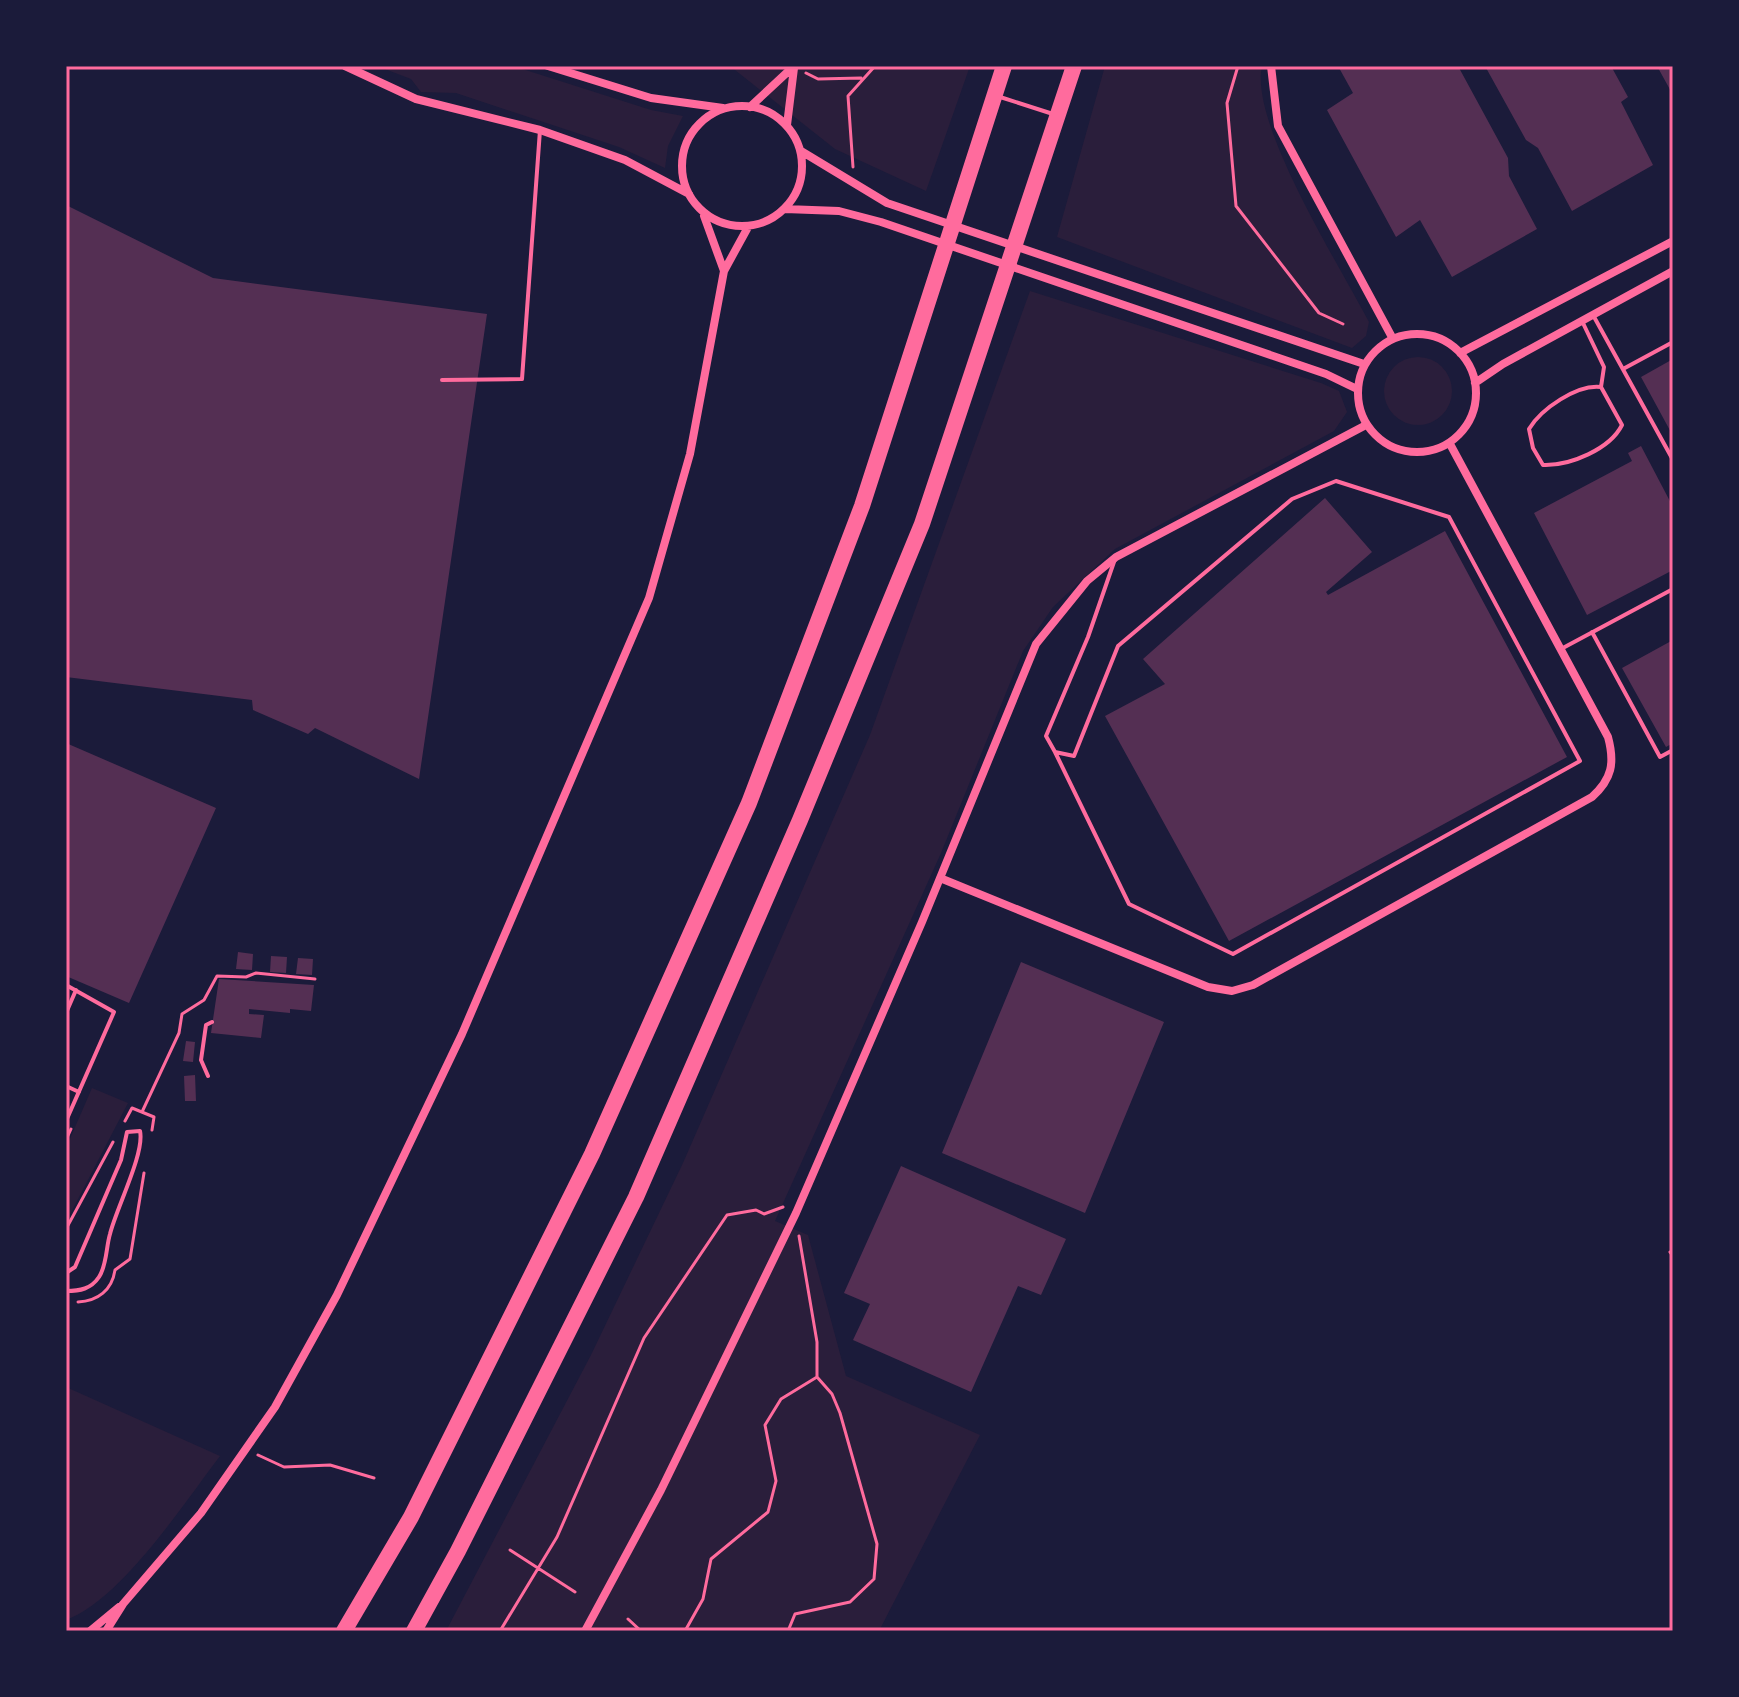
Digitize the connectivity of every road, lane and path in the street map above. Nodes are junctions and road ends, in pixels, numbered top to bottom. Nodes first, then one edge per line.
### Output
1 (345, 66) edge
2 (548, 66) edge
3 (794, 66) edge
4 (875, 66) edge
5 (1004, 66) edge
6 (1074, 66) edge
7 (1238, 66) edge
8 (1271, 66) edge
9 (861, 78) junction
10 (995, 96) junction
11 (750, 107) junction
12 (723, 108) junction
13 (1059, 116) junction
14 (787, 125) junction
15 (540, 130) junction
16 (801, 151) junction
17 (856, 178) dead end
18 (689, 194) junction
19 (785, 209) junction
20 (702, 211) junction
21 (747, 229) junction
22 (1673, 241) edge
23 (724, 271) junction
24 (1673, 271) edge
25 (1593, 315) junction
26 (1582, 321) junction
27 (1343, 324) dead end
28 (1393, 339) junction
29 (1673, 342) edge
30 (1460, 353) junction
31 (1364, 364) junction
32 (1623, 369) junction
33 (442, 380) dead end
34 (1475, 383) junction
35 (1601, 387) junction
36 (1357, 389) junction
37 (1366, 425) junction
38 (1450, 444) junction
39 (1673, 460) edge
40 (1116, 557) junction
41 (1673, 589) edge
42 (1592, 632) junction
43 (1561, 649) junction
44 (1673, 750) edge
45 (1055, 752) junction
46 (940, 878) junction
47 (66, 985) edge
48 (76, 990) junction
49 (66, 1013) edge
50 (212, 1022) dead end
51 (208, 1076) dead end
52 (66, 1086) edge
53 (79, 1092) junction
54 (66, 1121) edge
55 (783, 1207) dead end
56 (798, 1234) dead end
57 (66, 1273) edge
58 (66, 1291) edge
59 (817, 1377) junction
60 (254, 1453) dead end
61 (374, 1478) dead end
62 (510, 1550) dead end
63 (539, 1568) junction
64 (575, 1592) dead end
65 (123, 1604) junction
66 (628, 1619) dead end
67 (90, 1631) edge
68 (106, 1631) edge
69 (344, 1631) edge
70 (414, 1631) edge
71 (500, 1631) edge
72 (585, 1631) edge
73 (641, 1631) edge
74 (685, 1631) edge
75 (788, 1631) edge

1 - 15 street
2 - 12 street
3 - 9 path
3 - 11 street
3 - 14 street
4 - 9 path
5 - 10 highway
6 - 13 highway
7 - 27 path
8 - 28 street
9 - 17 path
10 - 13 lane
10 - 69 highway
11 - 12 street
11 - 14 street
12 - 18 street
13 - 70 highway
14 - 16 street
15 - 18 street
15 - 33 lane
16 - 19 street
16 - 31 street
18 - 20 street
19 - 21 street
19 - 36 street
20 - 21 street
20 - 23 street
21 - 23 street
22 - 30 street
23 - 65 street
24 - 25 street
25 - 26 street
25 - 32 lane
26 - 34 street
26 - 35 lane
28 - 30 street
28 - 31 street
29 - 32 lane
30 - 34 street
31 - 36 street
32 - 39 lane
34 - 38 street
35 - 35 lane
36 - 37 street
37 - 38 street
37 - 40 street
38 - 43 street
40 - 45 lane
40 - 46 street
41 - 42 lane
42 - 43 lane
42 - 44 lane
43 - 46 street
45 - 45 lane
46 - 72 street
47 - 48 lane
48 - 49 lane
48 - 53 lane
50 - 51 lane
52 - 53 lane
53 - 54 lane
55 - 63 path
56 - 59 path
57 - 58 lane
59 - 74 path
59 - 75 path
60 - 61 path
62 - 63 path
63 - 64 path
63 - 71 path
65 - 67 street
65 - 68 street
66 - 73 path

